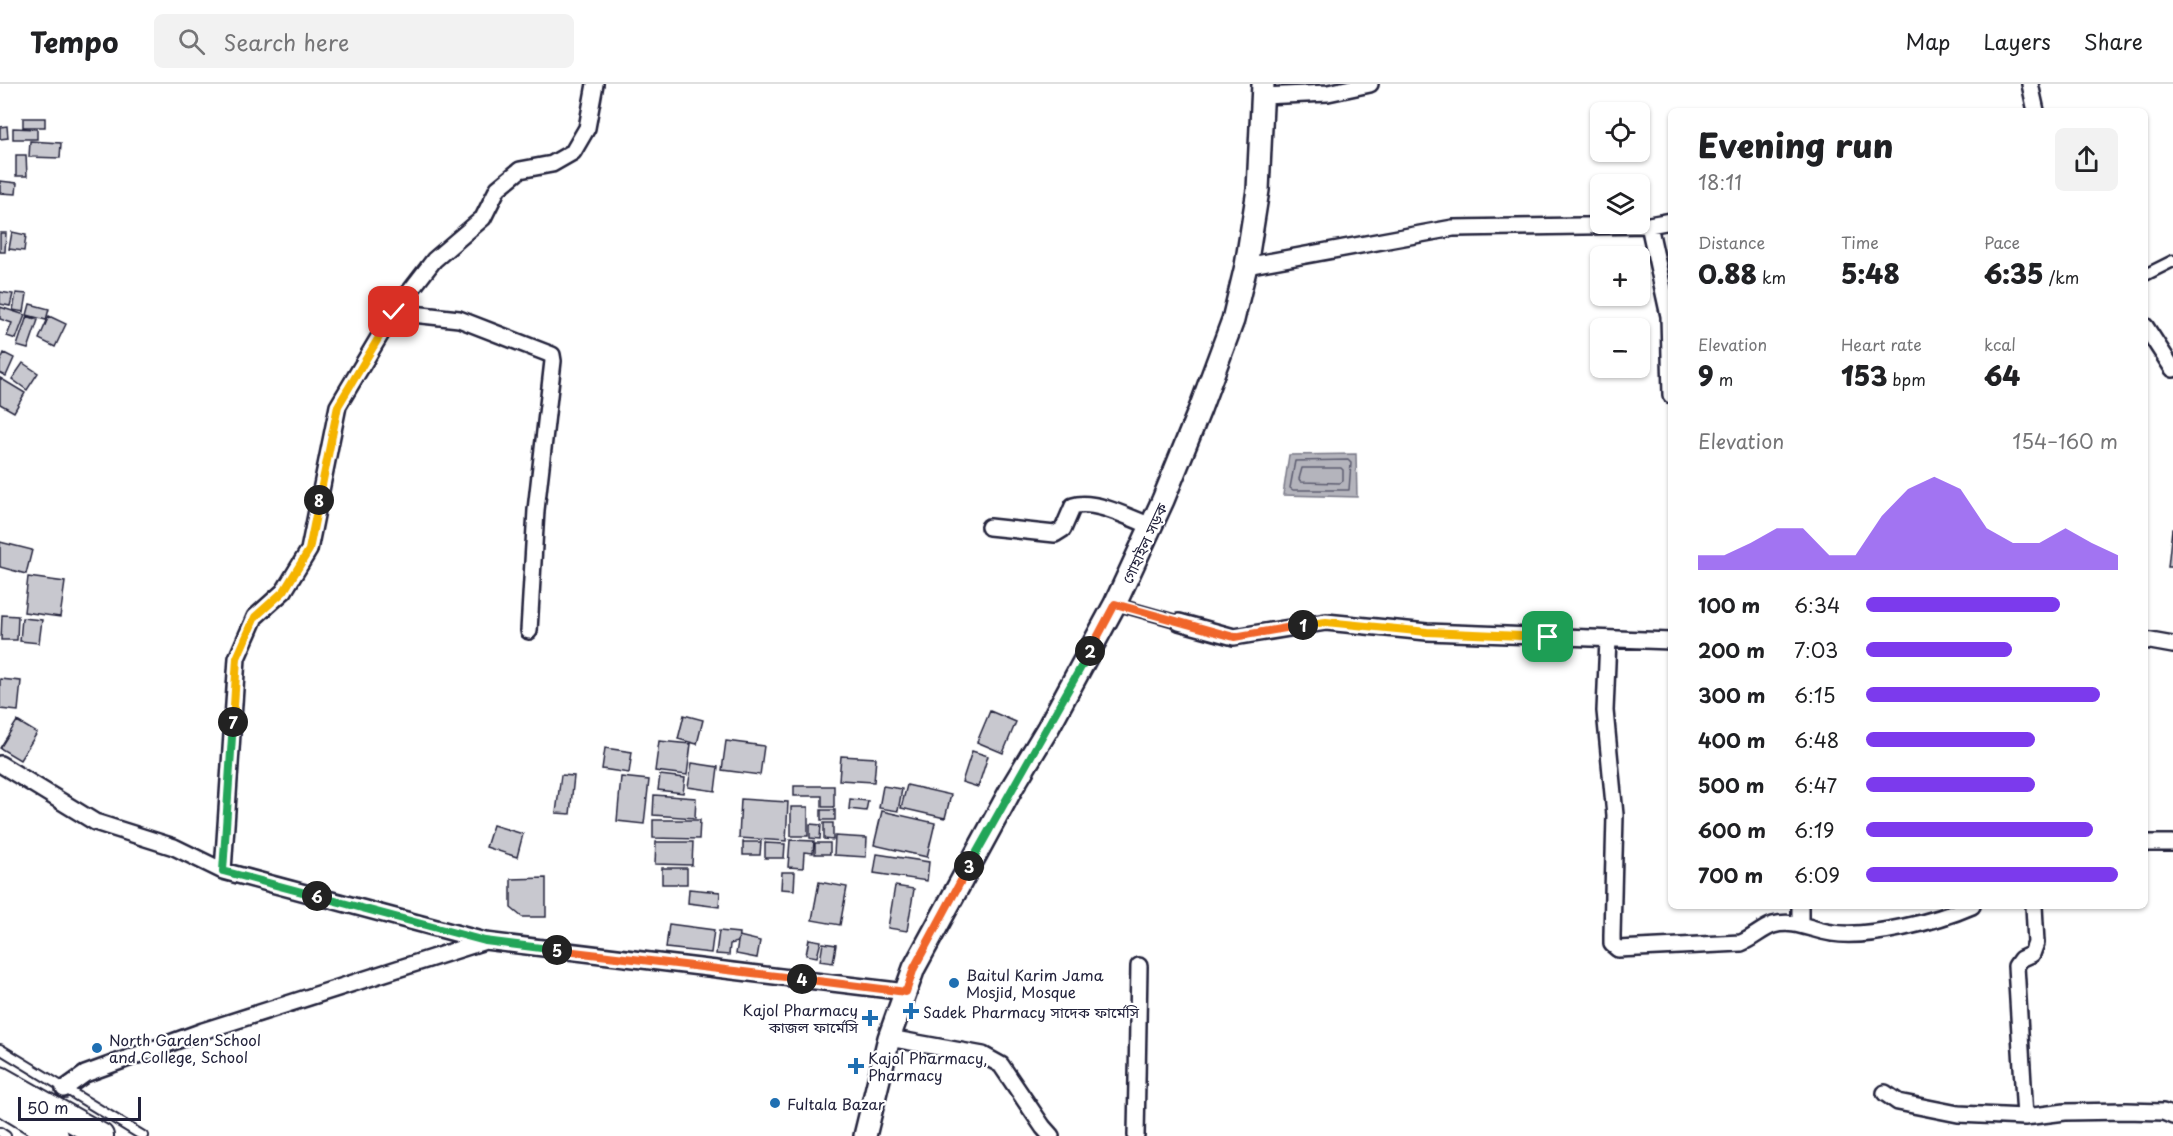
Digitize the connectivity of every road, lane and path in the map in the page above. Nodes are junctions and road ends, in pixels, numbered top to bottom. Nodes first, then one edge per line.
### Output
1 (595, 84) edge
2 (1370, 84) edge
3 (2030, 84) edge
4 (1263, 90) edge
5 (2035, 108) edge
6 (1668, 222) edge
7 (1650, 225) edge
8 (1590, 226) edge
9 (1650, 230) edge
10 (2173, 261) edge
11 (1246, 266) junction
12 (2148, 274) edge
13 (1668, 311) edge
14 (394, 312) junction
15 (2148, 331) edge
16 (2173, 369) edge
17 (1151, 526) junction
18 (989, 527) dead end
19 (1115, 604) junction
20 (1179, 622) joint
21 (529, 631) dead end
22 (1608, 639) junction
23 (1668, 641) edge
24 (2148, 641) edge
25 (2173, 645) edge
26 (0, 764) edge
27 (2148, 843) edge
28 (2173, 843) edge
29 (223, 871) junction
30 (1800, 909) edge
31 (1965, 909) edge
32 (2034, 909) edge
33 (1800, 924) junction
34 (485, 941) junction
35 (1139, 966) dead end
36 (906, 992) junction
37 (889, 1038) junction
38 (0, 1049) edge
39 (0, 1079) edge
40 (64, 1089) junction
41 (1885, 1093) dead end
42 (0, 1102) edge
43 (2173, 1116) edge
44 (2025, 1117) junction
45 (0, 1132) edge
46 (6, 1136) edge
47 (56, 1136) edge
48 (100, 1136) edge
49 (143, 1136) edge
50 (865, 1136) edge
51 (1051, 1136) edge
52 (1137, 1136) edge

1 - 14 street
2 - 4 street
3 - 5 street
4 - 11 main road, গোহাইল সড়ক
6 - 7 street
8 - 11 street
9 - 13 street
10 - 12 street
11 - 17 main road, গোহাইল সড়ক
14 - 21 street
14 - 29 street
15 - 16 street
17 - 18 street
17 - 19 main road, গোহাইল সড়ক
19 - 20 street
19 - 36 main road, গোহাইল সড়ক
20 - 22 street
22 - 23 street
22 - 33 street
24 - 25 street
26 - 29 street
27 - 28 street
29 - 34 street
30 - 33 street
31 - 33 street
32 - 44 street
34 - 36 street
34 - 40 street
35 - 52 street
36 - 37 main road, গোহাইল সড়ক
37 - 50 main road, গোহাইল সড়ক
37 - 51 street
38 - 40 lane
39 - 48 highway
40 - 49 lane
41 - 44 street
42 - 47 highway
43 - 44 street
45 - 46 lane

